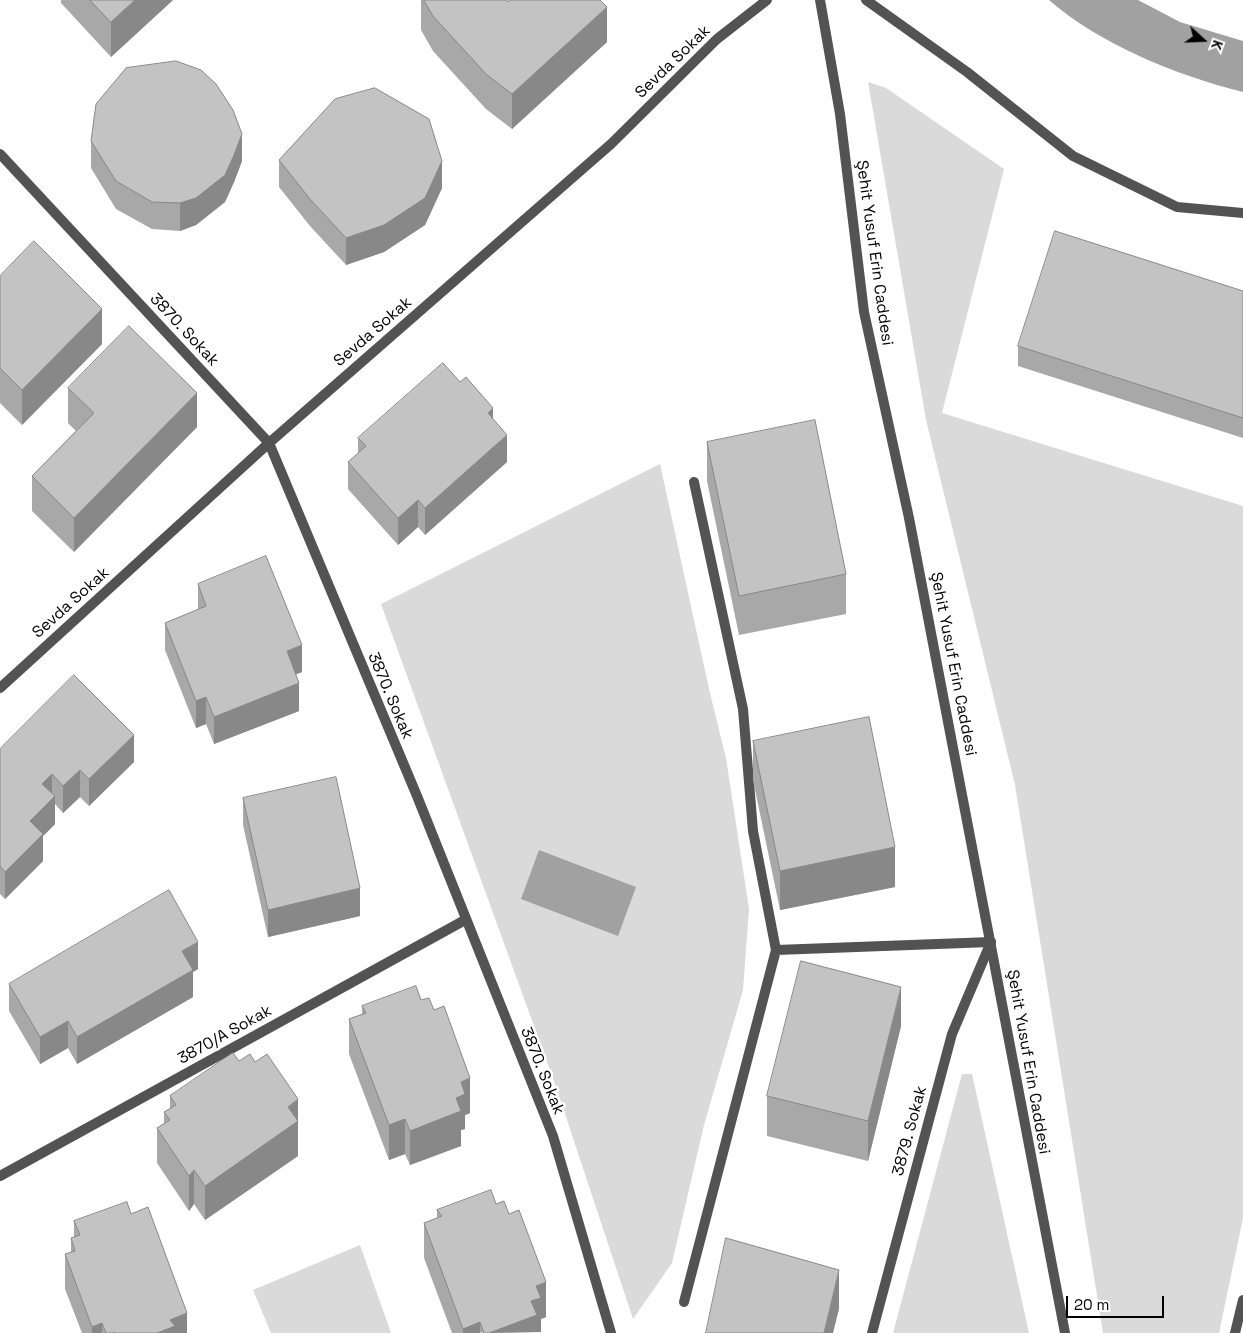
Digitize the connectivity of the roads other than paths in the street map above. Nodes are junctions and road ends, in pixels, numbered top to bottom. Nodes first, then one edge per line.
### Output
1 (767, 0) edge
2 (820, 0) edge
3 (866, 0) edge
4 (0, 154) edge
5 (1243, 212) edge
6 (269, 443) junction
7 (694, 482) dead end
8 (0, 688) edge
9 (465, 920) junction
10 (991, 942) junction
11 (776, 950) junction
12 (0, 1176) edge
13 (1243, 1300) edge
14 (684, 1302) dead end
15 (611, 1333) edge
16 (872, 1333) edge
17 (1064, 1333) edge
18 (1235, 1333) edge

1 - 6 street, Sevda Sokak
2 - 10 street, Şehit Yusuf Erin Caddesi
3 - 5 street
4 - 6 street, 3870. Sokak
6 - 8 street, Sevda Sokak
6 - 9 street, 3870. Sokak
7 - 11 street
9 - 12 street, 3870/A Sokak
9 - 15 street, 3870. Sokak
10 - 11 street
10 - 16 street, 3879. Sokak
10 - 17 street, Şehit Yusuf Erin Caddesi
11 - 14 street
13 - 18 street

